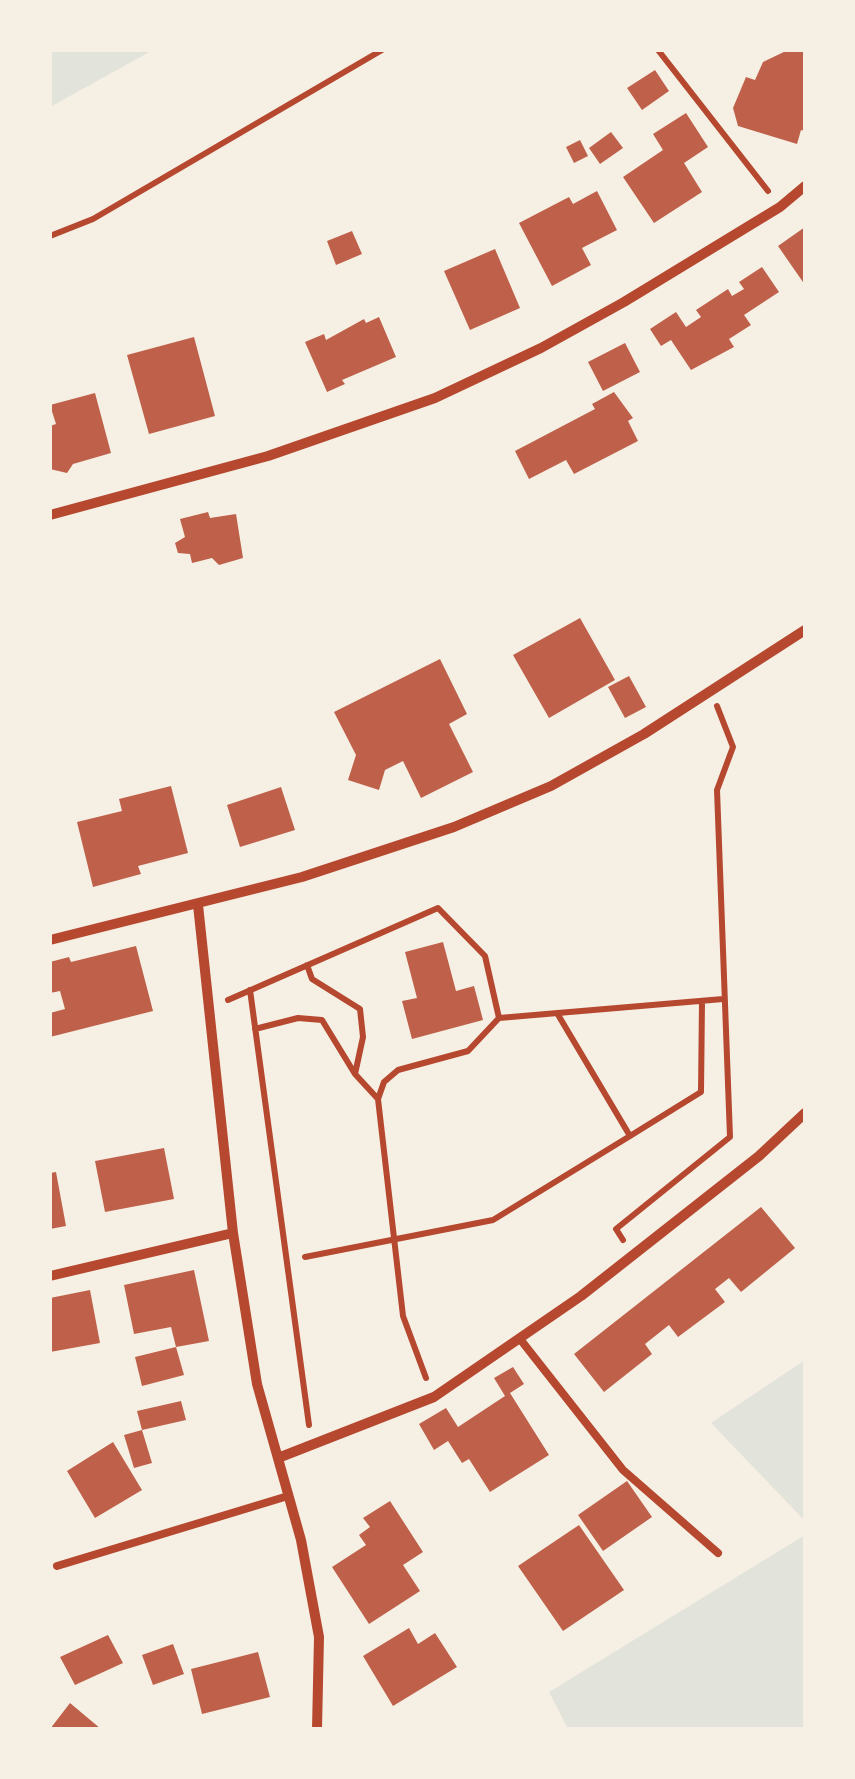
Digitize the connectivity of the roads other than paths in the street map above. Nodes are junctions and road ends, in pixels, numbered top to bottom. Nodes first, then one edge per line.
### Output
1 (805, 186) edge
2 (50, 515) edge
3 (805, 630) edge
4 (198, 904) junction
5 (50, 940) edge
6 (805, 1113) edge
7 (233, 1233) junction
8 (50, 1276) edge
9 (520, 1339) junction
10 (278, 1458) junction
11 (288, 1496) junction
12 (718, 1554) dead end
13 (57, 1566) dead end
14 (317, 1729) edge

1 - 2 street
3 - 4 street
4 - 5 street
4 - 7 street
6 - 9 street
7 - 8 street
7 - 10 street
9 - 10 street
9 - 12 lane
10 - 11 street
11 - 13 lane
11 - 14 street

